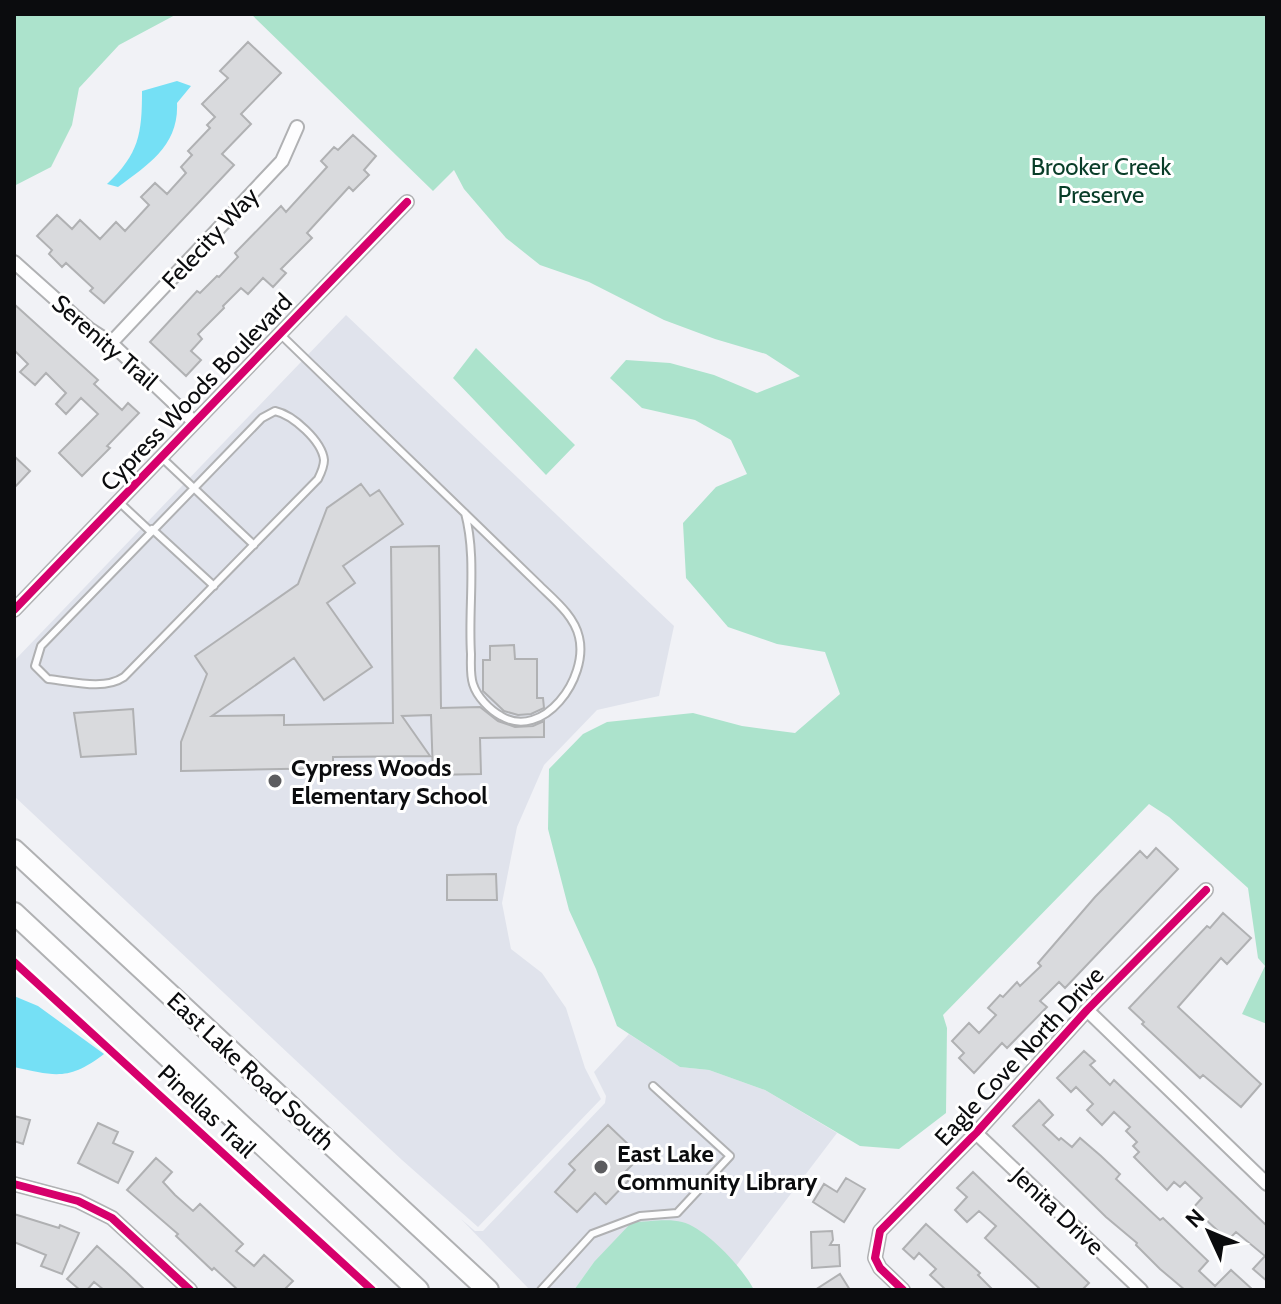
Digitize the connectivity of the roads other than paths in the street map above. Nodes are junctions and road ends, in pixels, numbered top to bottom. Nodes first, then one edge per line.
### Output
1 (297, 127) dead end
2 (407, 202) dead end
3 (14, 262) edge
4 (280, 334) junction
5 (111, 343) junction
6 (194, 422) junction
7 (161, 457) junction
8 (193, 486) junction
9 (118, 501) junction
10 (465, 513) junction
11 (151, 530) junction
12 (254, 545) junction
13 (214, 586) junction
14 (14, 610) edge
15 (14, 850) edge
16 (1206, 890) dead end
17 (14, 913) edge
18 (1087, 1010) junction
19 (653, 1086) dead end
20 (976, 1133) junction
21 (14, 1184) edge
22 (1267, 1184) edge
23 (190, 1290) edge
24 (418, 1290) edge
25 (488, 1290) edge
26 (541, 1290) edge
27 (903, 1290) edge
28 (1141, 1290) edge

1 - 5 street, Felecity Way
2 - 4 street, Cypress Woods Boulevard
3 - 5 street, Serenity Trail
4 - 6 street, Cypress Woods Boulevard
4 - 10 lane
5 - 6 street, Serenity Trail
6 - 7 street, Cypress Woods Boulevard
7 - 8 lane
7 - 9 street, Cypress Woods Boulevard
8 - 11 lane
8 - 12 lane
8 - 12 lane
9 - 11 lane
9 - 14 street, Cypress Woods Boulevard
10 - 10 lane
11 - 13 lane
11 - 13 lane
12 - 13 lane
15 - 25 main road, East Lake Road South
16 - 18 street, Eagle Cove North Drive
17 - 24 main road
18 - 20 street, Eagle Cove North Drive
18 - 22 street
19 - 26 lane
20 - 27 street, Eagle Cove North Drive
20 - 28 street, Jenita Drive
21 - 23 street

